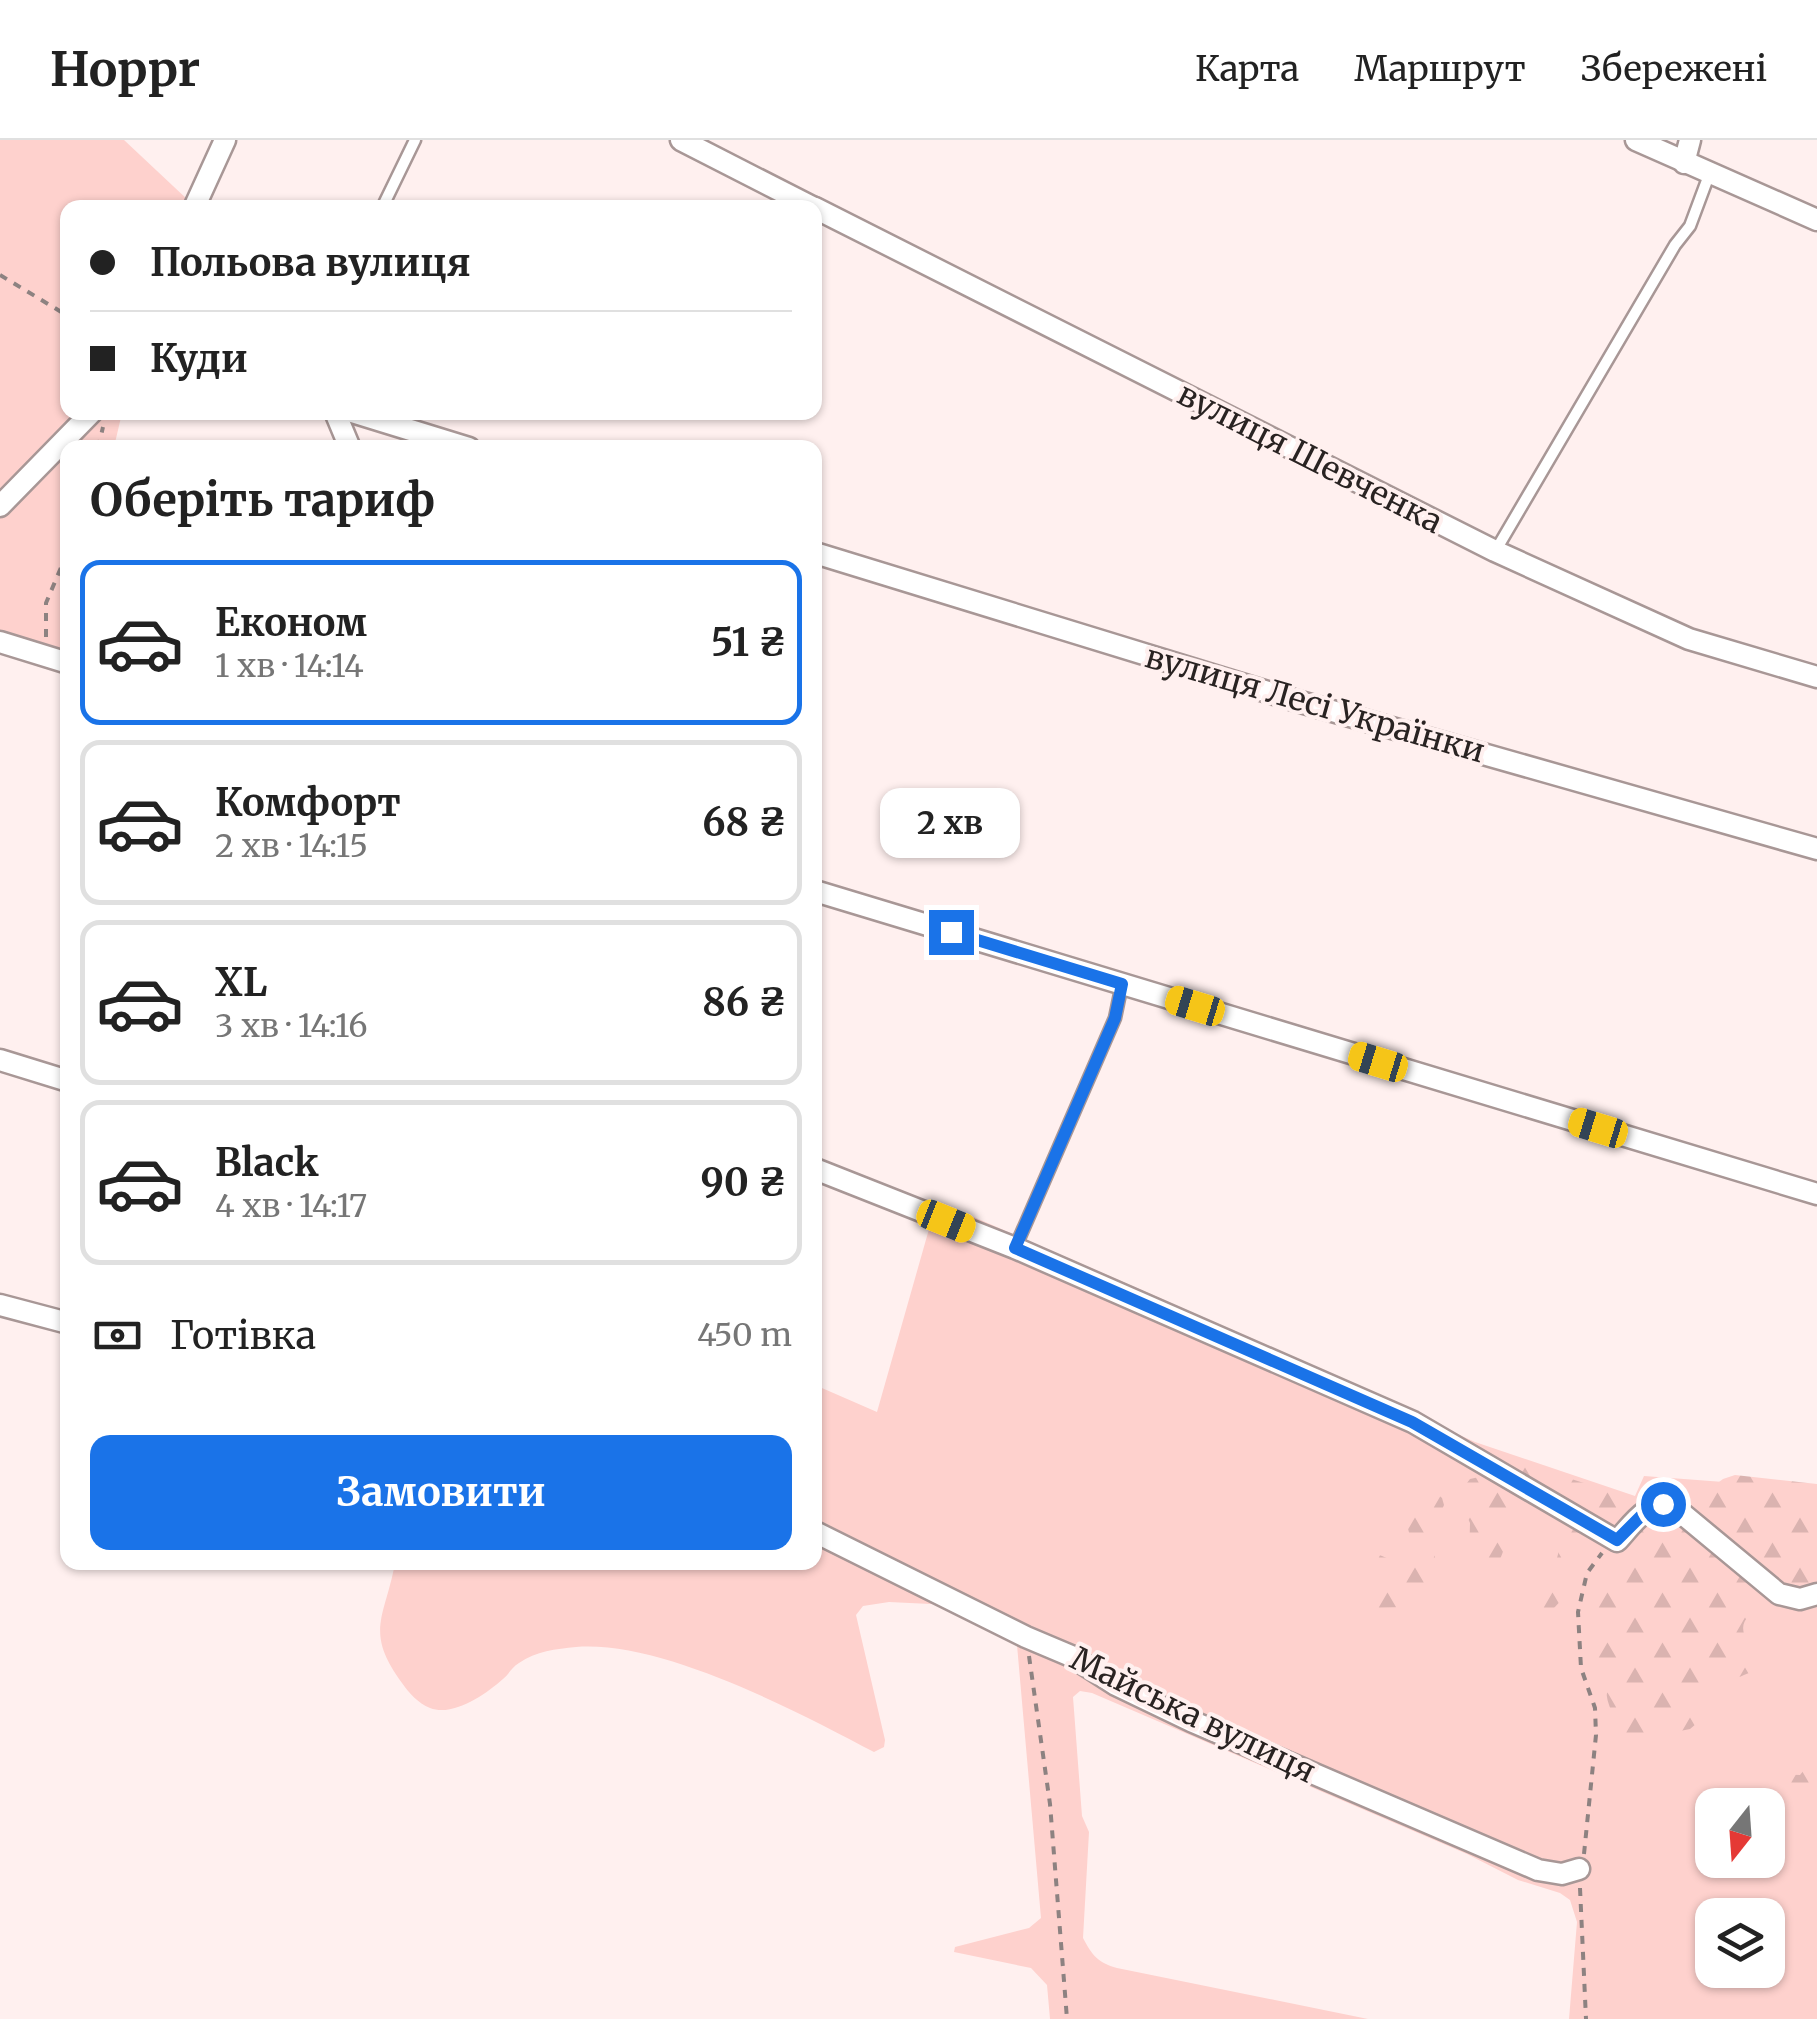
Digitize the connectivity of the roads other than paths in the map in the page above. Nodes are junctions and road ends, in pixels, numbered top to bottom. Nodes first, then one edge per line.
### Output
1 (225, 140) edge
2 (415, 140) edge
3 (681, 140) edge
4 (1636, 140) edge
5 (1690, 140) edge
6 (1684, 163) junction
7 (1708, 174) junction
8 (198, 200) edge
9 (386, 200) edge
10 (799, 200) edge
11 (822, 212) edge
12 (1817, 220) edge
13 (84, 420) edge
14 (378, 420) edge
15 (65, 440) edge
16 (443, 440) edge
17 (60, 445) edge
18 (0, 506) edge
19 (1495, 551) junction
20 (822, 555) edge
21 (0, 642) edge
22 (60, 661) edge
23 (1817, 677) edge
24 (1817, 849) edge
25 (822, 893) edge
26 (1122, 984) junction
27 (0, 1060) edge
28 (60, 1079) edge
29 (822, 1172) edge
30 (1817, 1194) edge
31 (1015, 1248) junction
32 (0, 1305) edge
33 (60, 1322) edge
34 (822, 1535) edge
35 (1817, 1594) edge
36 (1579, 1869) road end

1 - 8 street
2 - 9 lane
3 - 10 street, вулиця Шевченка
4 - 6 street
5 - 6 street
6 - 7 street
7 - 12 street
7 - 19 lane
11 - 19 street, вулиця Шевченка
13 - 15 street
14 - 16 street
17 - 18 street
19 - 23 street, вулиця Шевченка
20 - 24 street, вулиця Лесі Українки
21 - 22 street
25 - 26 street
26 - 30 street
26 - 31 lane
27 - 28 street
29 - 31 street
31 - 35 street
32 - 33 street
34 - 36 street, Майська вулиця

